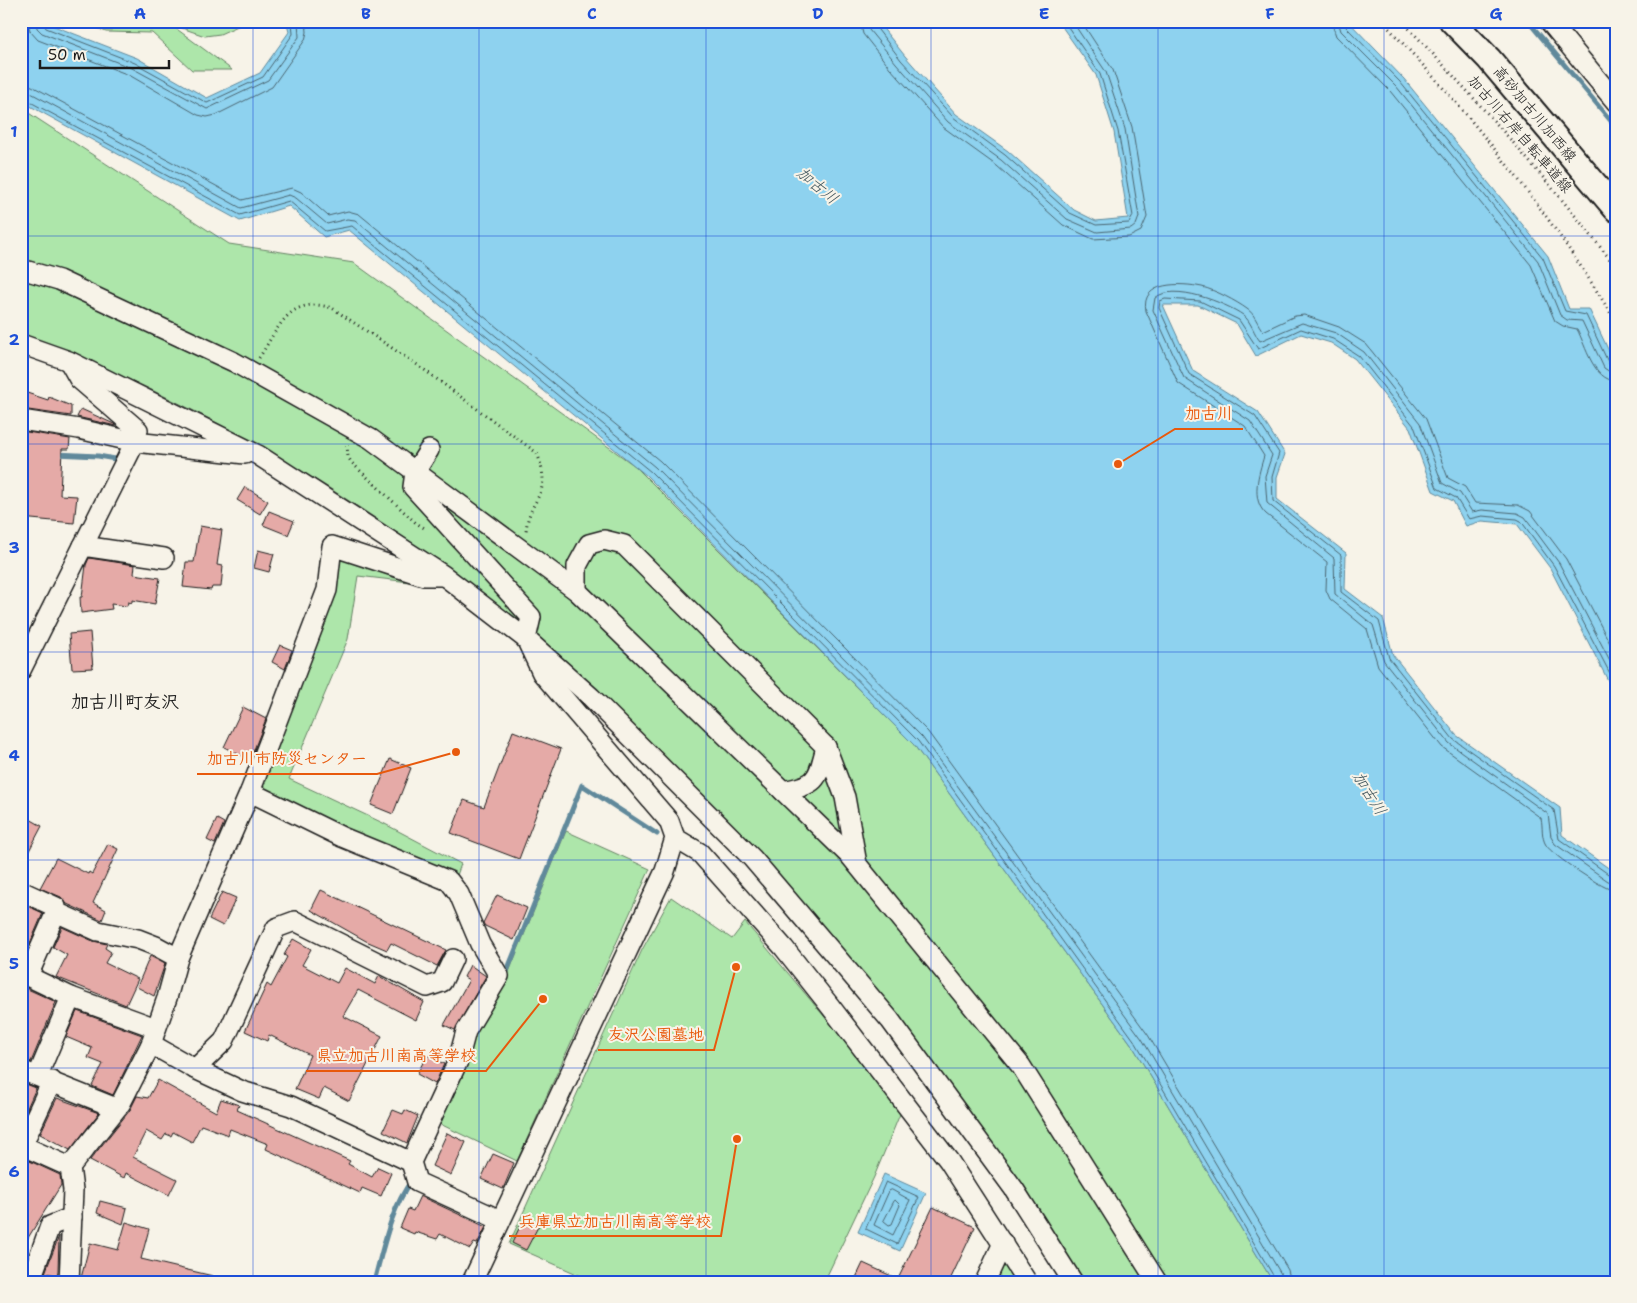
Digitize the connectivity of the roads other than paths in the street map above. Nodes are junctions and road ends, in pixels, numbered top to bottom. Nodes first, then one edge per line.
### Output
1 (1452, 21) edge
2 (1549, 21) edge
3 (1616, 102) edge
4 (1616, 209) edge
5 (21, 269) edge
6 (21, 344) edge
7 (69, 361) junction
8 (21, 420) edge
9 (135, 442) junction
10 (429, 450) dead end
11 (258, 455) junction
12 (415, 472) junction
13 (83, 546) junction
14 (164, 558) dead end
15 (443, 576) junction
16 (577, 592) junction
17 (526, 639) junction
18 (21, 670) edge
19 (826, 747) junction
20 (783, 791) junction
21 (250, 792) junction
22 (675, 838) junction
23 (857, 864) junction
24 (21, 890) edge
25 (56, 912) junction
26 (178, 958) junction
27 (453, 959) dead end
28 (24, 974) edge
29 (71, 997) junction
30 (154, 1036) junction
31 (195, 1069) junction
32 (37, 1075) edge
33 (116, 1108) junction
34 (22, 1145) edge
35 (411, 1162) junction
36 (70, 1167) junction
37 (72, 1217) junction
38 (500, 1220) junction
39 (1003, 1243) junction
40 (30, 1282) edge
41 (69, 1282) edge
42 (472, 1282) edge
43 (985, 1282) edge
44 (1027, 1282) edge
45 (1073, 1282) edge
46 (1157, 1282) edge

1 - 4 main road, 高砂加古川加西線
2 - 3 street
5 - 12 street
6 - 7 street
7 - 9 street
7 - 11 street
8 - 9 street
9 - 11 street
9 - 13 street
10 - 12 street
11 - 15 street
12 - 16 street
12 - 17 street
13 - 14 street
13 - 18 street
15 - 17 street
15 - 21 street
16 - 19 street
16 - 20 street
17 - 22 street
17 - 45 street
19 - 20 street
19 - 23 street
20 - 23 street
21 - 26 street
21 - 35 street
22 - 38 street
22 - 39 street
23 - 46 street
24 - 25 street
25 - 26 street
25 - 28 street
26 - 30 street
27 - 31 street
28 - 29 street
29 - 30 street
29 - 32 street
30 - 31 street
30 - 33 street
31 - 35 street
32 - 33 street
32 - 34 street
33 - 36 street
34 - 36 street
35 - 38 street
36 - 37 street
37 - 40 street
37 - 41 street
38 - 42 street
39 - 43 street
39 - 44 street

